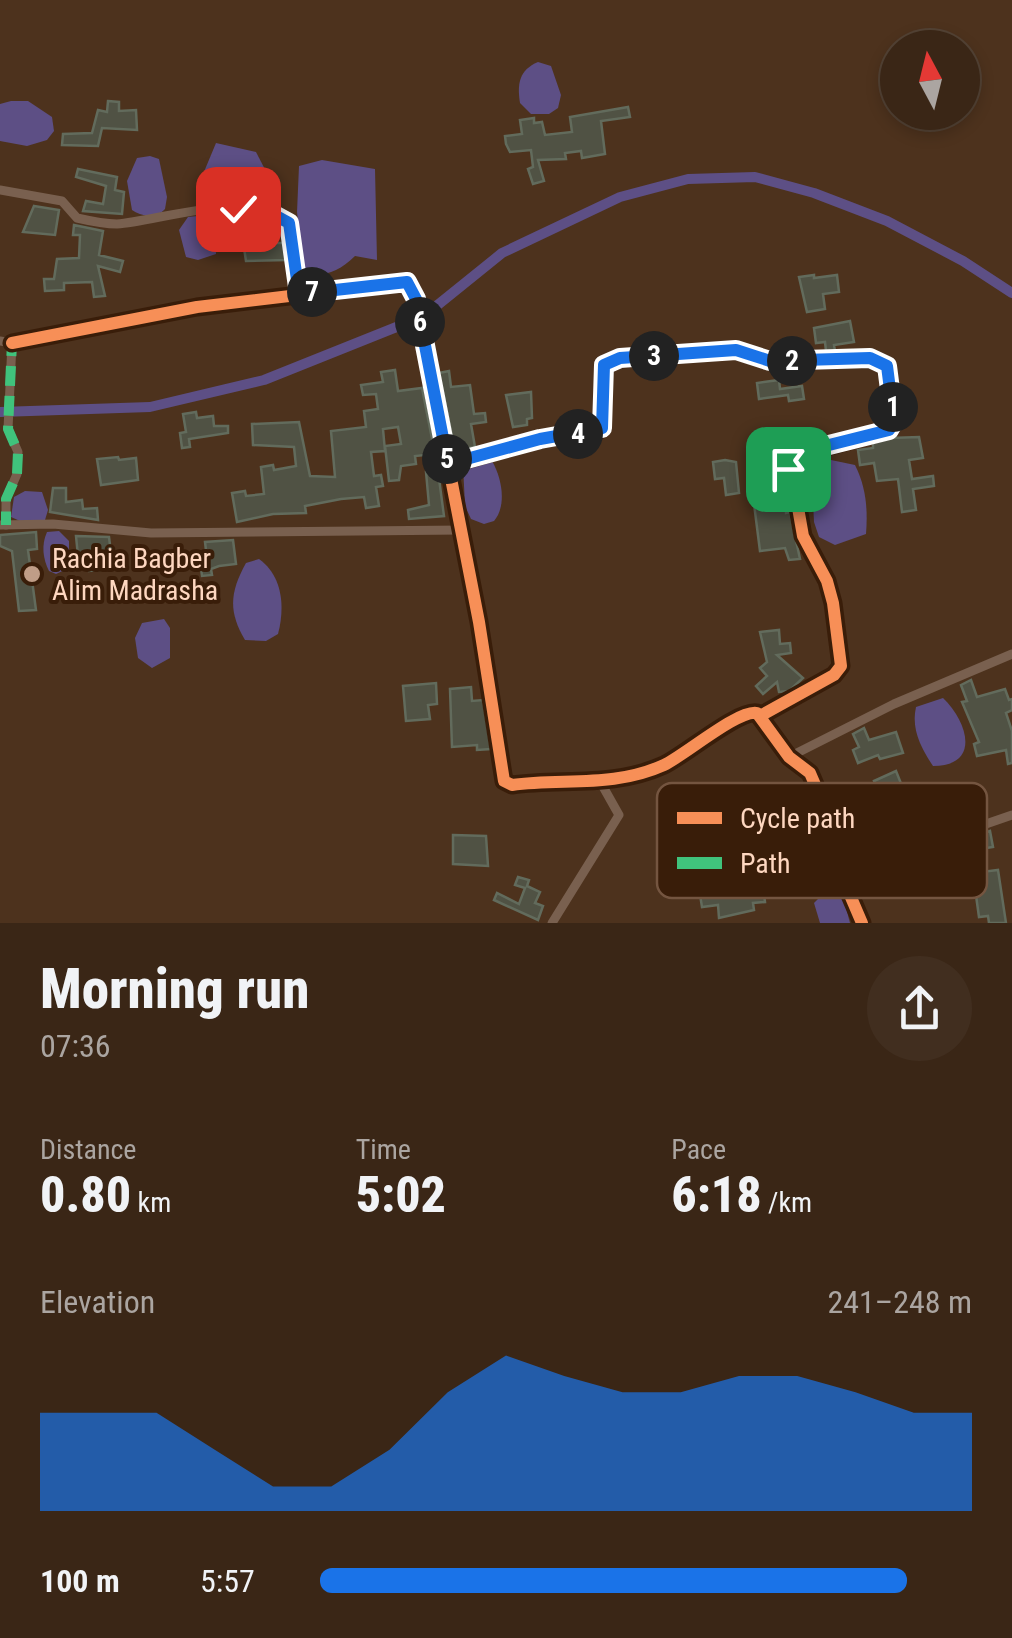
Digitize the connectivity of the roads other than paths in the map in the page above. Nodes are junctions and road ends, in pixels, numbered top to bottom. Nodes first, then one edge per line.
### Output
1 (0, 190) edge
2 (299, 294) junction
3 (0, 341) edge
4 (12, 344) junction
5 (448, 464) junction
6 (3, 525) edge
7 (462, 530) junction
8 (1012, 654) edge
9 (760, 716) junction
10 (789, 757) junction
11 (601, 782) junction
12 (814, 783) edge
13 (1012, 815) edge
14 (987, 824) edge
15 (851, 898) edge
16 (552, 923) edge
17 (862, 923) edge

1 - 2 street
2 - 4 street
2 - 5 street
3 - 4 street
4 - 6 street
5 - 7 street
5 - 9 street
6 - 7 street
7 - 11 street
8 - 10 street
9 - 10 street
9 - 11 street
10 - 12 street
11 - 16 street
13 - 14 street
15 - 17 street

